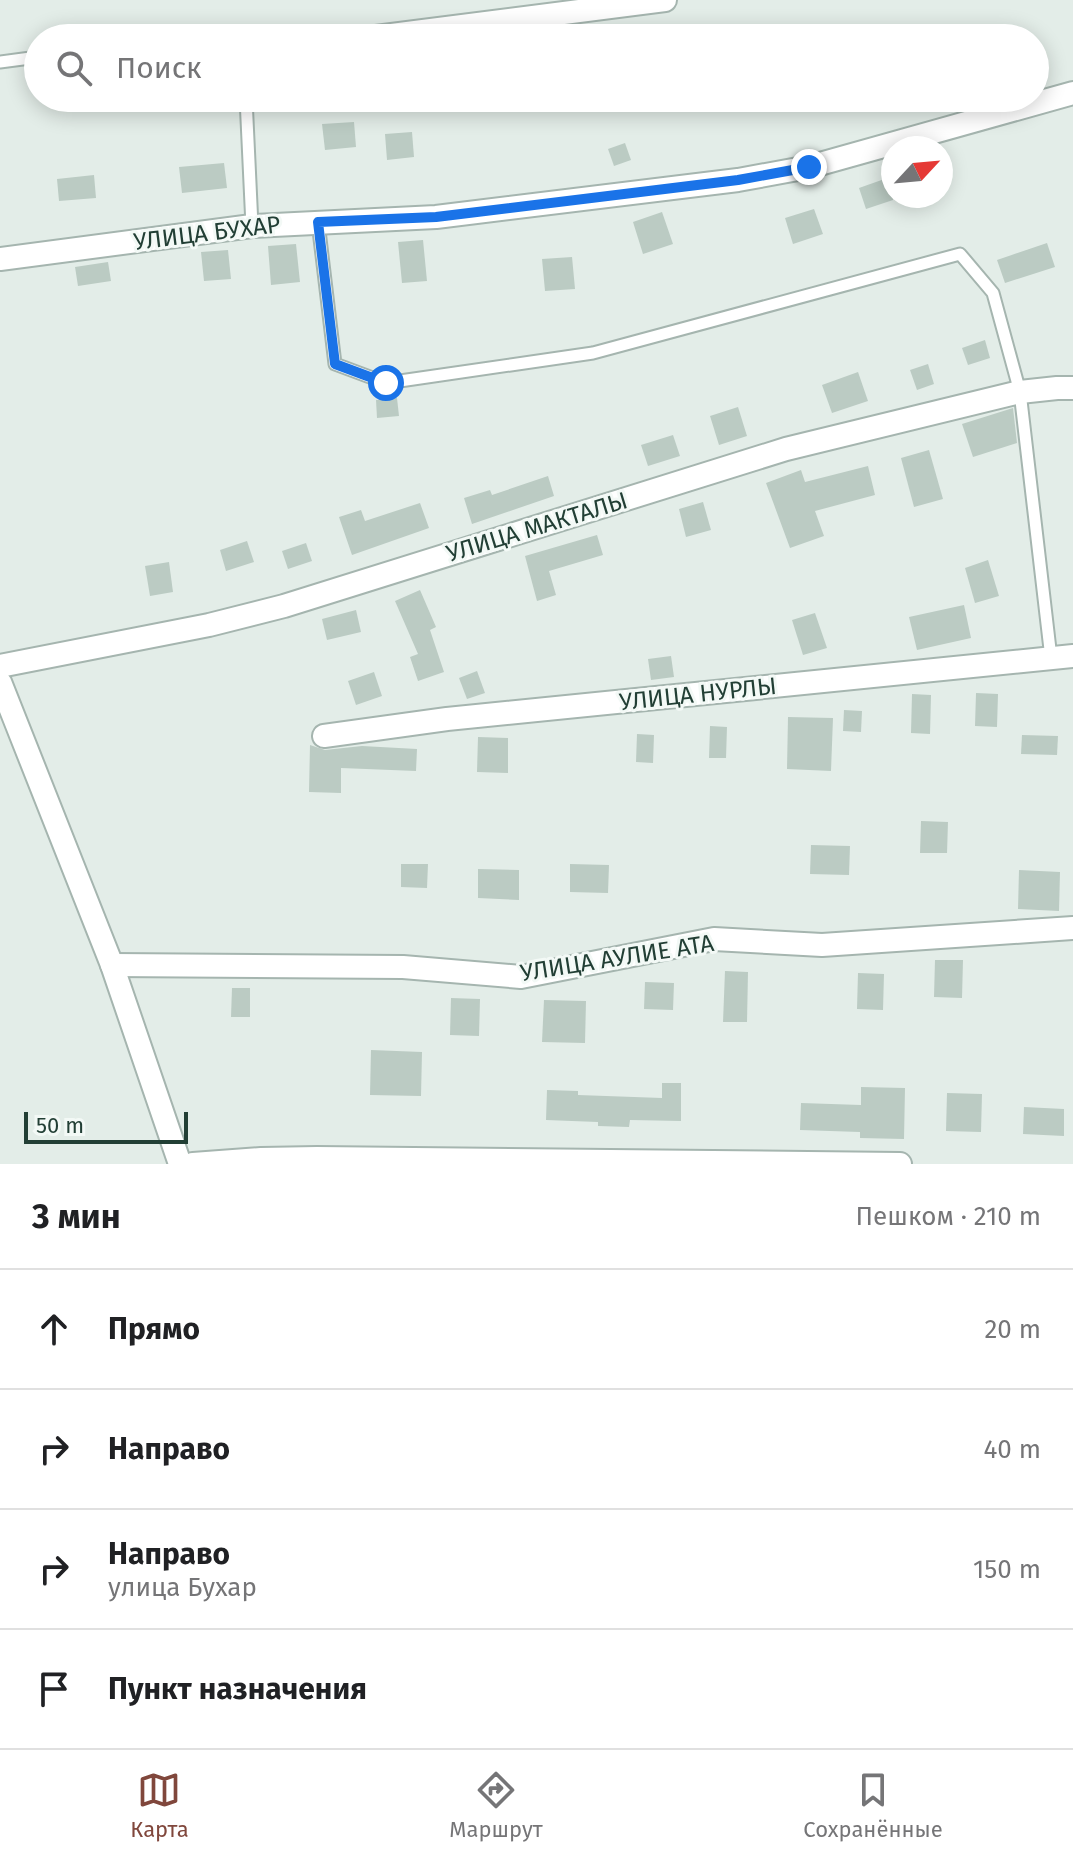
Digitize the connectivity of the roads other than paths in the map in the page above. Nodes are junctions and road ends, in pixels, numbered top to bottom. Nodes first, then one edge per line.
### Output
1 (665, 0) edge
2 (477, 24) edge
3 (24, 59) edge
4 (0, 62) edge
5 (1073, 93) edge
6 (1049, 100) edge
7 (247, 112) edge
8 (1005, 112) edge
9 (318, 222) junction
10 (252, 226) junction
11 (0, 259) edge
12 (1073, 388) edge
13 (1020, 392) junction
14 (1062, 657) edge
15 (0, 666) edge
16 (0, 682) edge
17 (324, 736) dead end
18 (1073, 928) edge
19 (112, 965) junction
20 (180, 1164) edge
21 (193, 1164) edge
22 (900, 1164) edge

1 - 2 street
3 - 4 lane
5 - 6 street, УЛИЦА БУХАР
7 - 10 lane
8 - 9 street, УЛИЦА БУХАР
9 - 10 street, УЛИЦА БУХАР
9 - 13 lane
10 - 11 street, УЛИЦА БУХАР
12 - 13 street, УЛИЦА МАКТАЛЫ
13 - 14 lane
13 - 15 street, УЛИЦА МАКТАЛЫ
14 - 17 street, УЛИЦА НУРЛЫ
16 - 19 street
18 - 19 street, УЛИЦА АУЛИЕ АТА
19 - 20 street
21 - 22 street

